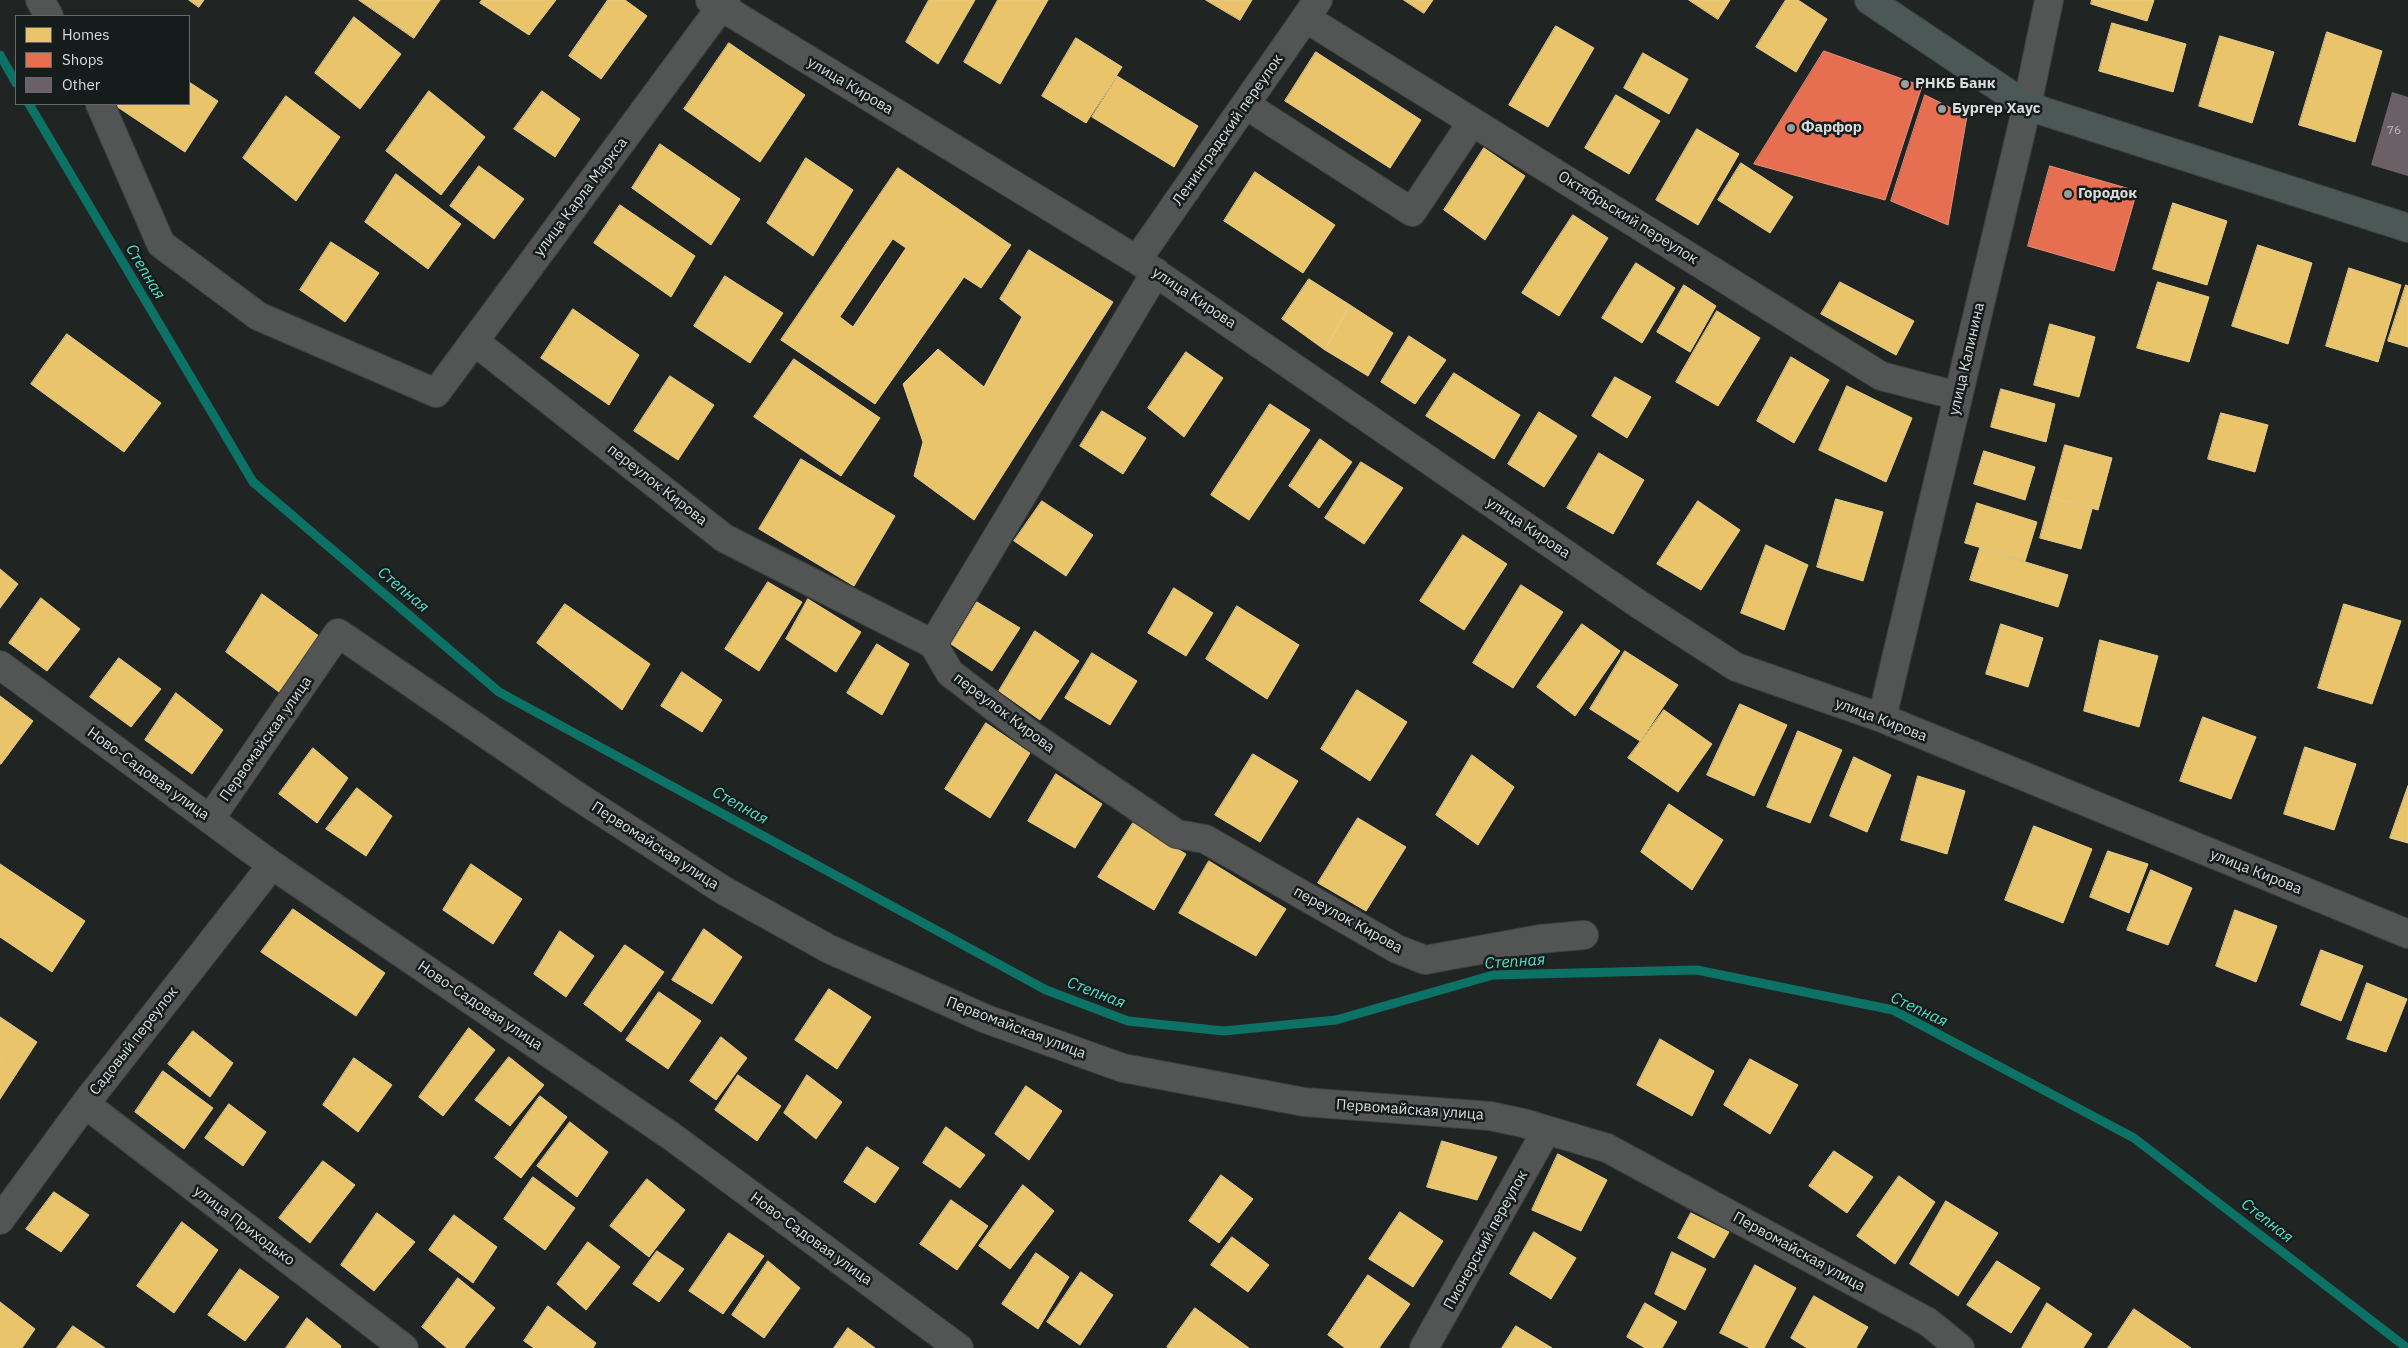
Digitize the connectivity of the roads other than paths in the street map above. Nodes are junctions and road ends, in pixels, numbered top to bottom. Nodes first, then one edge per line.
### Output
1 (40, 0) edge
2 (1869, 0) edge
3 (2049, 0) edge
4 (719, 3) edge
5 (1312, 9) edge
6 (48, 15) edge
7 (100, 105) edge
8 (1246, 105) junction
9 (2027, 106) junction
10 (1472, 122) junction
11 (2408, 228) edge
12 (1147, 266) junction
13 (474, 341) junction
14 (1958, 396) junction
15 (934, 644) junction
16 (0, 665) edge
17 (1882, 718) junction
18 (210, 819) junction
19 (272, 865) junction
20 (2408, 934) edge
21 (1584, 935) dead end
22 (85, 1104) junction
23 (1546, 1131) junction
24 (0, 1220) edge
25 (1431, 1345) edge
26 (404, 1348) edge
27 (959, 1348) edge
28 (1960, 1348) edge

1 - 6 street
2 - 9 main road
3 - 9 street, улица Калинина
4 - 12 street, улица Кирова
4 - 13 street, улица Карла Маркса
5 - 8 street, Ленинградский переулок
5 - 10 street, Октябрьский переулок
7 - 13 street, улица Карла Маркса
8 - 10 street
8 - 12 street, Ленинградский переулок
9 - 11 main road
9 - 14 street, улица Калинина
10 - 14 street, Октябрьский переулок
12 - 15 street, Ленинградский переулок
12 - 17 street, улица Кирова
13 - 15 street, переулок Кирова
14 - 17 street, улица Калинина
15 - 21 street, переулок Кирова
16 - 18 street, Ново-Садовая улица
17 - 20 street, улица Кирова
18 - 19 street, Ново-Садовая улица
18 - 23 street, Первомайская улица
19 - 22 street, Садовый переулок
19 - 27 street, Ново-Садовая улица
22 - 24 street, Садовый переулок
22 - 26 street, улица Приходько
23 - 25 street, Пионерский переулок
23 - 28 street, Первомайская улица

